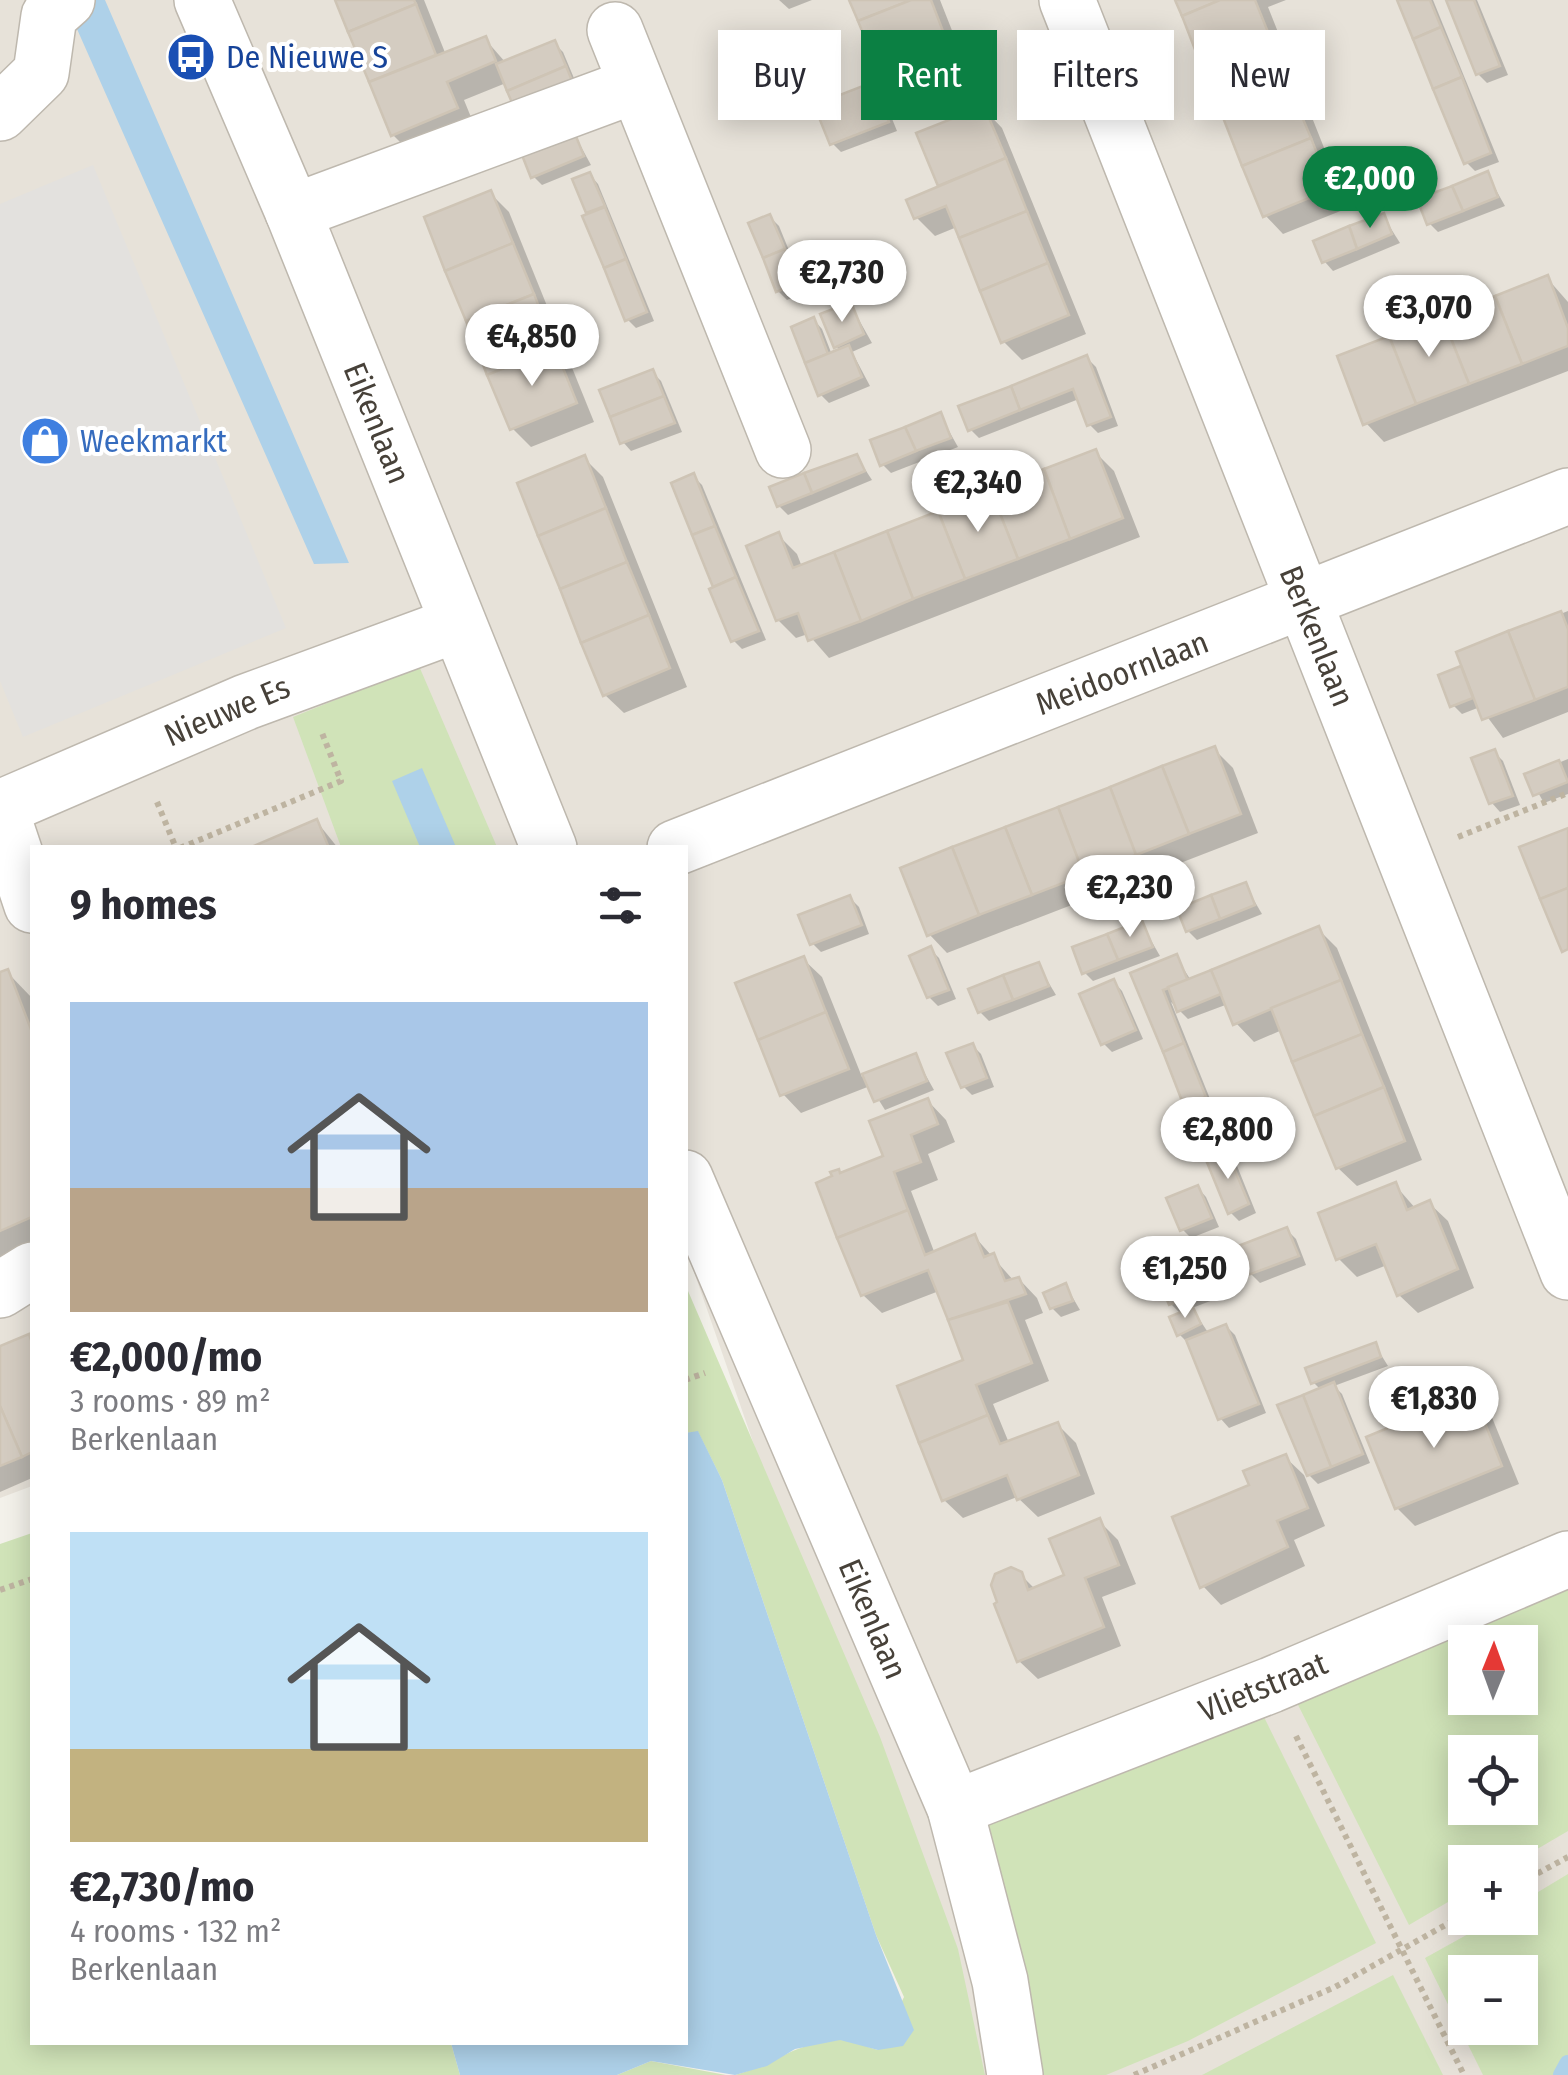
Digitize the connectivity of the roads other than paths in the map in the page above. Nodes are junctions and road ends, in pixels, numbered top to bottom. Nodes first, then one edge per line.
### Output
1 (202, 0) edge
2 (1067, 0) edge
3 (58, 8) edge
4 (614, 30) dead end
5 (636, 85) junction
6 (0, 113) edge
7 (293, 212) junction
8 (783, 450) dead end
9 (1568, 496) edge
10 (1304, 602) junction
11 (458, 624) junction
12 (0, 809) edge
13 (547, 845) edge
14 (683, 845) edge
15 (30, 898) edge
16 (688, 1185) edge
17 (30, 1271) edge
18 (1568, 1272) edge
19 (0, 1290) edge
20 (1568, 1559) edge
21 (955, 1808) junction
22 (1015, 2075) edge

1 - 7 street, Eikenlaan
2 - 10 street, Berkenlaan
3 - 6 street
4 - 5 street
5 - 7 street
5 - 8 street
7 - 11 street, Eikenlaan
9 - 10 street, Meidoornlaan
10 - 14 street, Meidoornlaan
10 - 18 street, Berkenlaan
11 - 12 street, Nieuwe Es
11 - 13 street, Eikenlaan
12 - 15 street, Nieuwe Es
16 - 21 street, Eikenlaan
17 - 19 street
20 - 21 street, Vlietstraat
21 - 22 street, Eikenlaan

